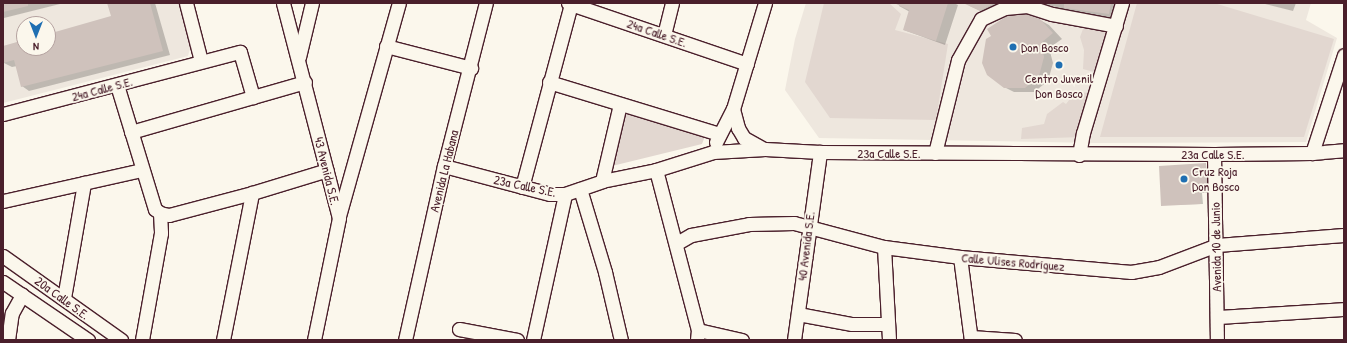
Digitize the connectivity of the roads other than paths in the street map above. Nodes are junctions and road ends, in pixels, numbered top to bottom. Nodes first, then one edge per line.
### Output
1 (186, 3) edge
2 (283, 3) edge
3 (312, 3) edge
4 (399, 3) edge
5 (486, 3) edge
6 (672, 3) edge
7 (765, 3) edge
8 (1122, 3) edge
9 (570, 4) edge
10 (1116, 26) junction
11 (664, 36) junction
12 (386, 46) junction
13 (1344, 55) edge
14 (298, 59) junction
15 (200, 61) junction
16 (747, 64) junction
17 (472, 68) junction
18 (305, 82) junction
19 (549, 82) junction
20 (117, 85) junction
21 (253, 97) junction
22 (620, 104) junction
23 (733, 109) junction
24 (3, 114) edge
25 (131, 132) junction
26 (719, 134) junction
27 (765, 149) junction
28 (1344, 150) edge
29 (713, 152) junction
30 (820, 152) junction
31 (935, 153) junction
32 (1312, 153) junction
33 (1214, 154) junction
34 (1079, 155) junction
35 (444, 166) junction
36 (142, 170) junction
37 (328, 170) junction
38 (656, 170) junction
39 (602, 181) junction
40 (84, 183) junction
41 (522, 187) junction
42 (580, 189) junction
43 (252, 193) junction
44 (565, 194) junction
45 (4, 198) edge
46 (160, 214) junction
47 (339, 218) junction
48 (808, 228) junction
49 (1344, 235) edge
50 (677, 243) junction
51 (1217, 245) junction
52 (884, 247) junction
53 (3, 256) edge
54 (960, 258) junction
55 (3, 282) edge
56 (22, 295) junction
57 (64, 298) junction
58 (1344, 309) edge
59 (798, 314) junction
60 (1217, 317) junction
61 (888, 324) junction
62 (459, 329) dead end
63 (698, 335) edge
64 (971, 338) edge
65 (8, 340) edge
66 (88, 340) edge
67 (121, 340) edge
68 (142, 340) edge
69 (223, 340) edge
70 (314, 340) edge
71 (405, 340) edge
72 (517, 340) edge
73 (533, 340) edge
74 (621, 340) edge
75 (742, 340) edge
76 (794, 340) edge
77 (889, 340) edge
78 (1015, 340) edge
79 (1217, 340) edge

1 - 15 street
2 - 14 street, 43 Avenida S.E.
3 - 14 street
4 - 12 street
5 - 17 street, Avenida La Habana
6 - 11 street
7 - 16 street
8 - 10 street
9 - 11 street, 24a Calle S.E.
9 - 19 street
10 - 31 street
10 - 34 street
11 - 16 street, 24a Calle S.E.
12 - 17 street
12 - 47 street
13 - 32 street
14 - 18 street, 43 Avenida S.E.
15 - 20 street, 24a Calle S.E.
15 - 21 street, 24a Calle S.E.
16 - 23 street
17 - 35 street, Avenida La Habana
18 - 21 street
18 - 37 street, 43 Avenida S.E.
19 - 22 street
19 - 41 street
20 - 24 street, 24a Calle S.E.
20 - 25 street
21 - 25 street
22 - 26 street
22 - 39 street
23 - 26 street
23 - 27 street
25 - 36 street
26 - 29 street
27 - 29 street, 23a Calle S.E.
27 - 30 street, 23a Calle S.E.
28 - 32 street, 23a Calle S.E.
29 - 38 street, 23a Calle S.E.
30 - 31 street, 23a Calle S.E.
30 - 48 street, 40 Avenida S.E.
31 - 34 street, 23a Calle S.E.
32 - 33 street, 23a Calle S.E.
33 - 34 street, 23a Calle S.E.
33 - 51 street, Avenida 10 de Junio
35 - 41 street, 23a Calle S.E.
35 - 71 street, Avenida La Habana
36 - 40 street
36 - 46 street
37 - 43 street
37 - 47 street, 43 Avenida S.E.
38 - 39 street, 23a Calle S.E.
38 - 50 street
39 - 42 street, 23a Calle S.E.
40 - 45 street
40 - 57 street
41 - 44 street, 23a Calle S.E.
42 - 44 street, 23a Calle S.E.
42 - 74 street
43 - 46 street
43 - 69 street
44 - 73 street
46 - 68 street
47 - 70 street, 43 Avenida S.E.
48 - 50 street, Calle Ulises Rodríguez
48 - 52 street, Calle Ulises Rodríguez
48 - 59 street, 40 Avenida S.E.
49 - 51 street, Calle Ulises Rodríguez
50 - 63 street
51 - 54 street, Calle Ulises Rodríguez
51 - 60 street, Avenida 10 de Junio
52 - 54 street, Calle Ulises Rodríguez
52 - 61 street
53 - 57 street, 20a Calle S.E.
54 - 64 street
55 - 56 street, 20a Calle S.E.
56 - 65 street
56 - 66 street, 20a Calle S.E.
57 - 67 street, 20a Calle S.E.
58 - 60 street
59 - 61 street
59 - 76 street, 40 Avenida S.E.
60 - 79 street, Avenida 10 de Junio
61 - 77 street
62 - 72 street
63 - 75 street
64 - 78 street

